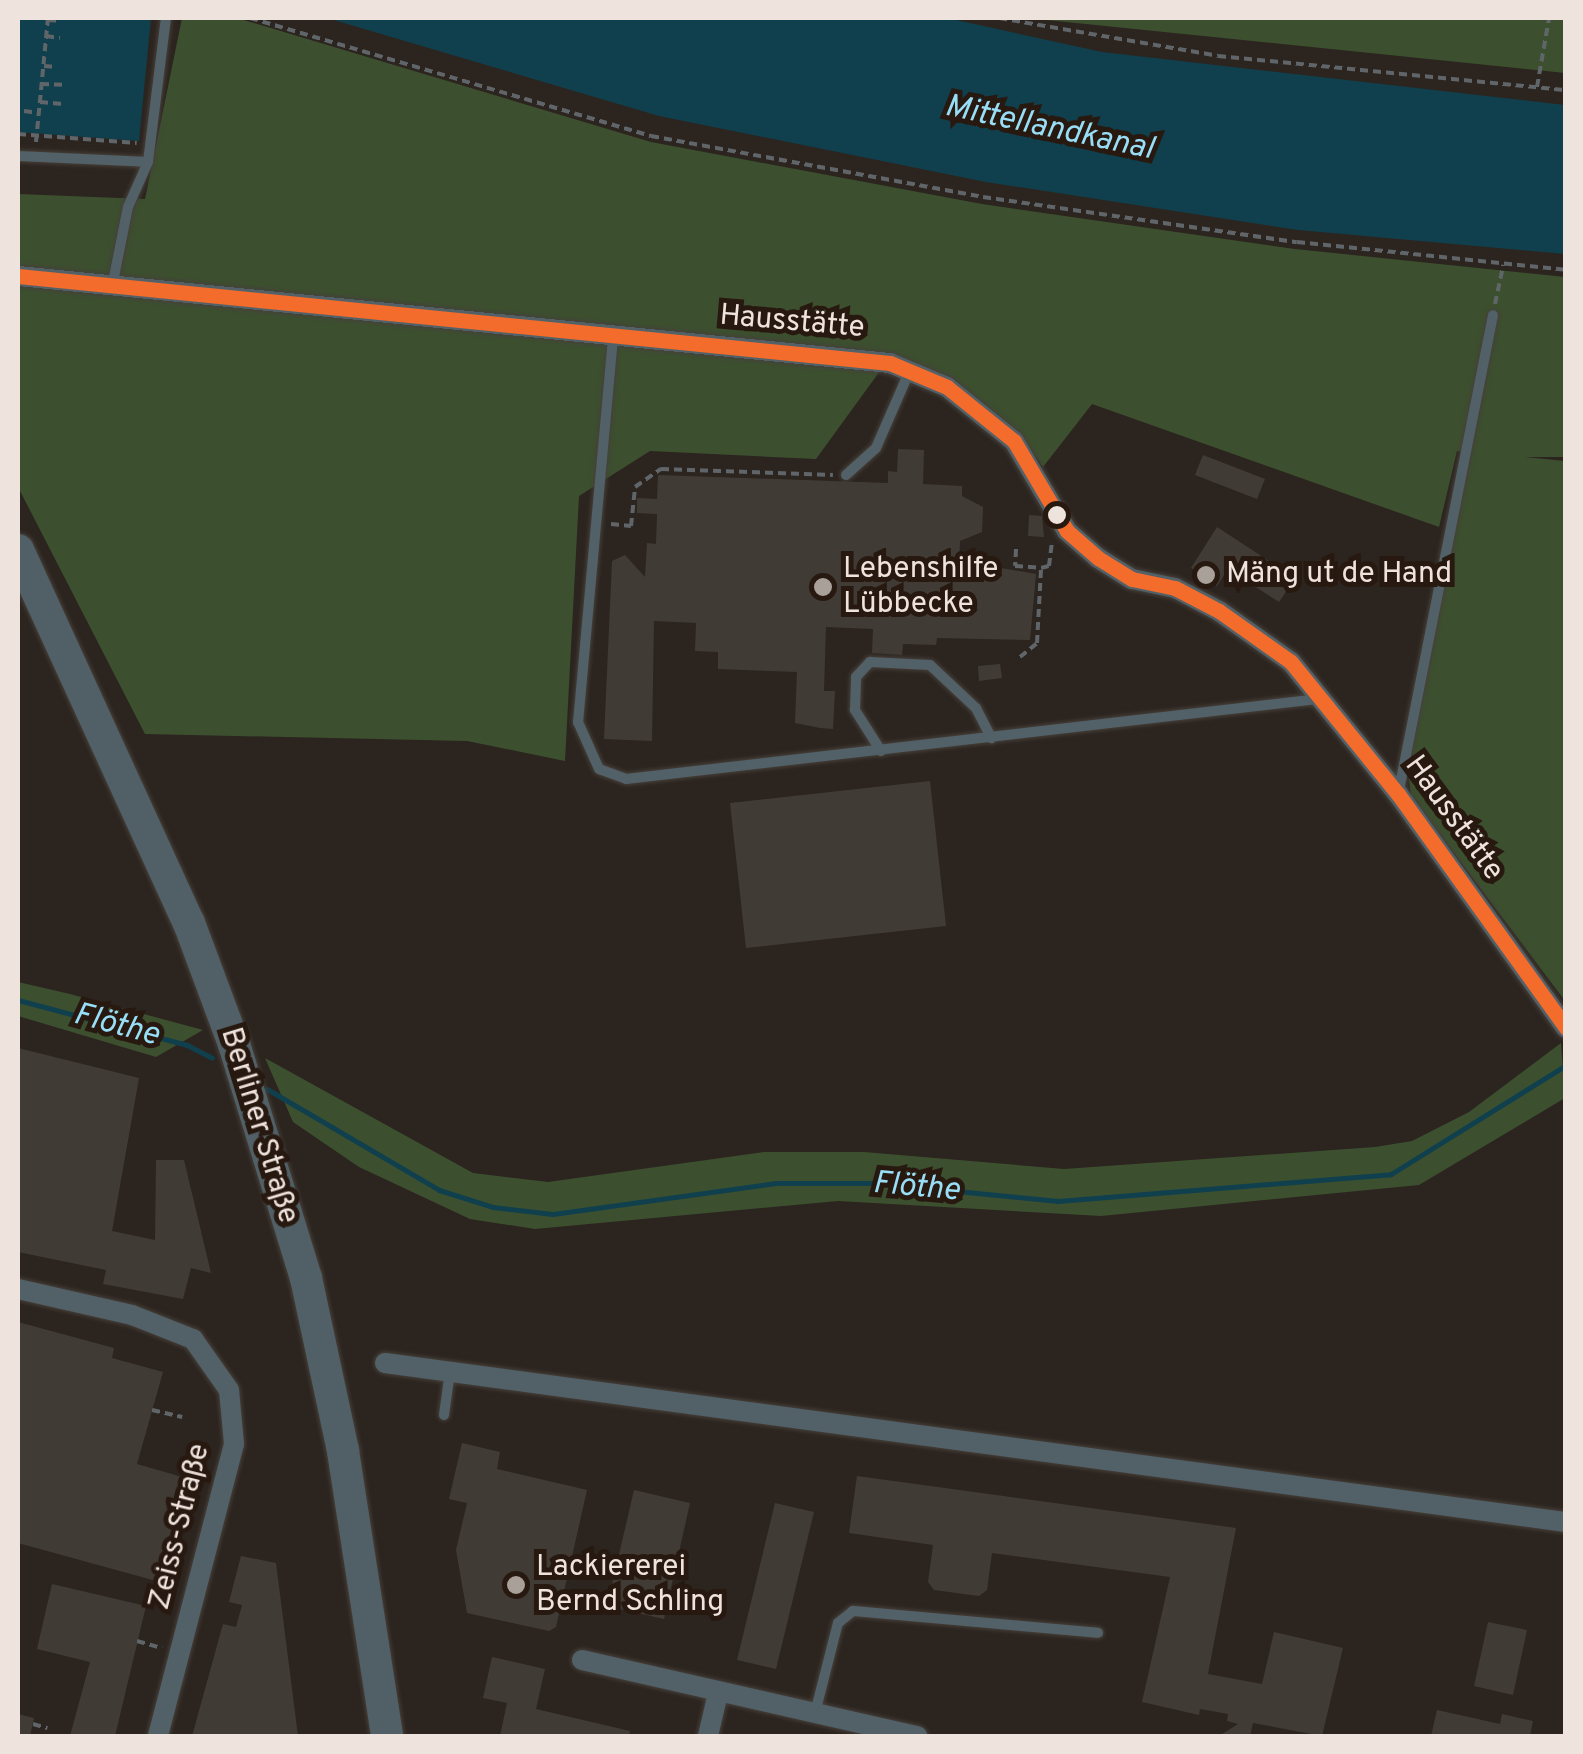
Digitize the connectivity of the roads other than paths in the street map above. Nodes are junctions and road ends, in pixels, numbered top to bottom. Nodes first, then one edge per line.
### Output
1 (166, 18) edge
2 (18, 156) edge
3 (148, 162) junction
4 (18, 276) edge
5 (112, 288) junction
6 (1493, 316) road end
7 (612, 338) junction
8 (909, 371) junction
9 (846, 475) road end
10 (18, 550) edge
11 (1325, 698) junction
12 (991, 738) junction
13 (880, 751) junction
14 (1398, 794) junction
15 (1566, 1028) edge
16 (18, 1289) edge
17 (385, 1363) dead end
18 (450, 1372) junction
19 (444, 1415) dead end
20 (1566, 1522) edge
21 (1098, 1633) dead end
22 (582, 1660) dead end
23 (718, 1694) junction
24 (815, 1714) junction
25 (158, 1736) edge
26 (388, 1736) edge
27 (708, 1736) edge
28 (918, 1736) edge

1 - 3 lane
2 - 3 lane
3 - 5 lane
4 - 5 street, Hausstätte
5 - 7 street, Hausstätte
6 - 14 lane
7 - 8 street, Hausstätte
7 - 13 lane
8 - 9 lane
8 - 11 street, Hausstätte
10 - 26 main road, Berliner Straße
11 - 12 lane
11 - 14 street, Hausstätte
12 - 13 lane
12 - 13 lane
14 - 15 street, Hausstätte
16 - 25 street, Zeiss-Straße
17 - 18 street
18 - 19 lane
18 - 20 street
21 - 24 lane
22 - 23 street
23 - 24 street
23 - 27 street
24 - 28 street

